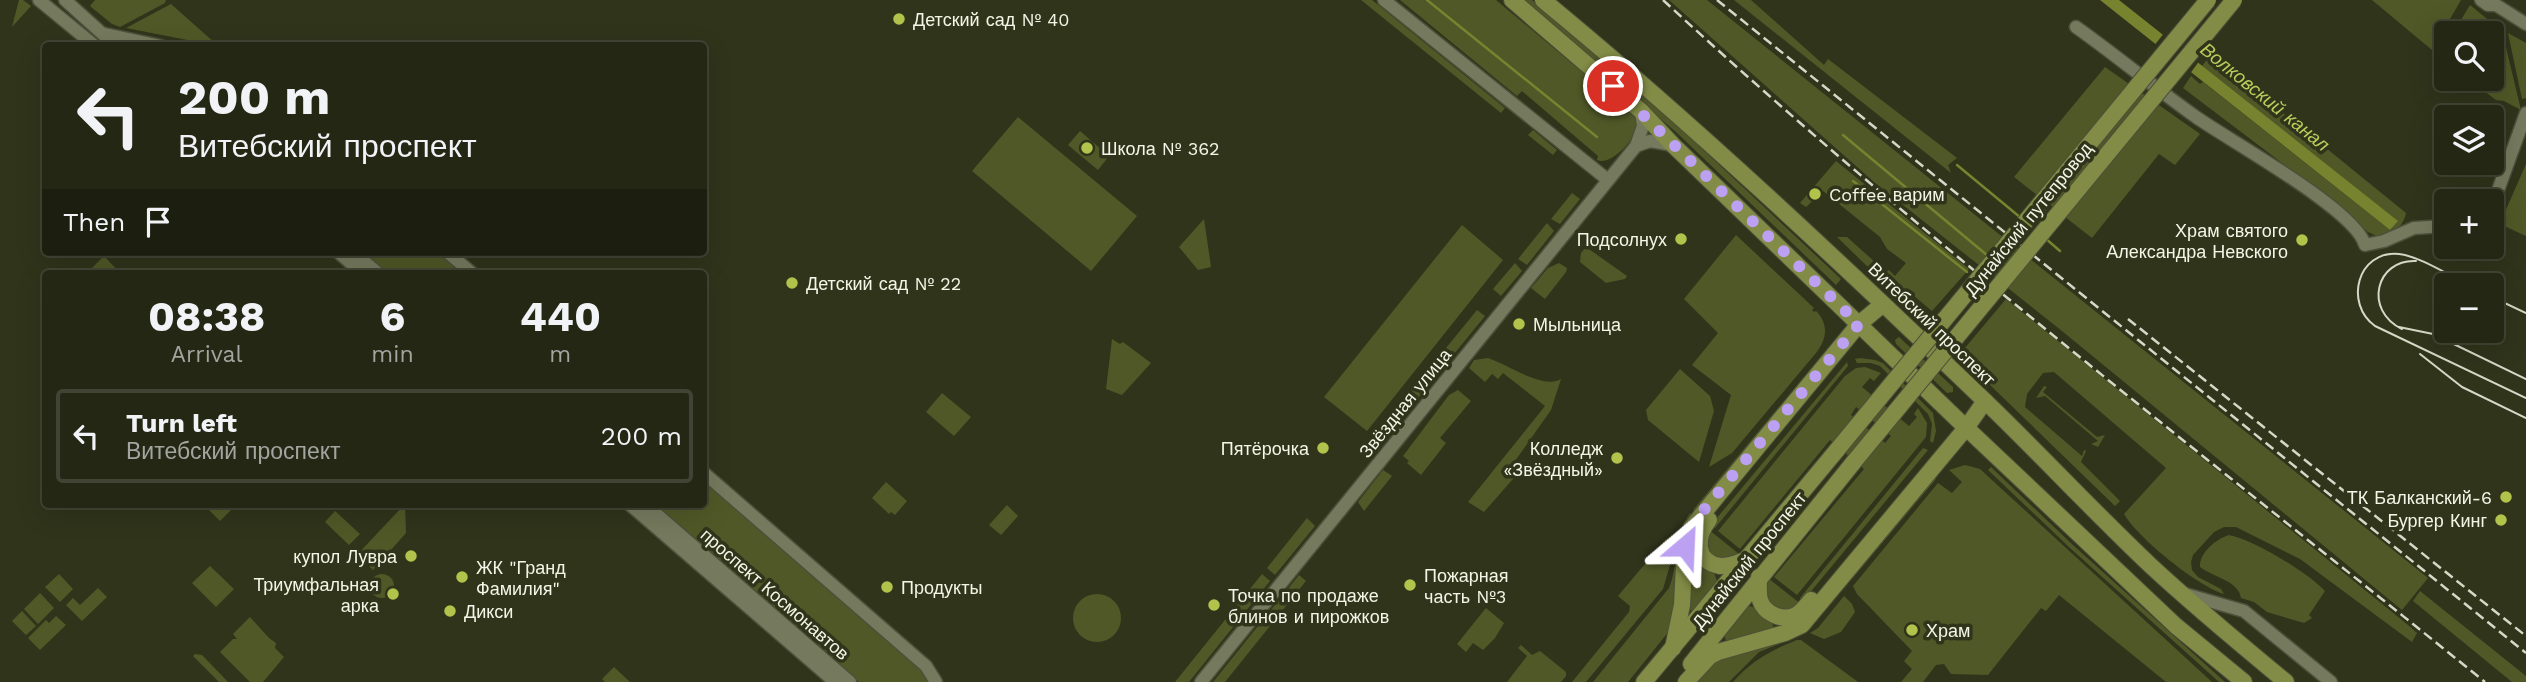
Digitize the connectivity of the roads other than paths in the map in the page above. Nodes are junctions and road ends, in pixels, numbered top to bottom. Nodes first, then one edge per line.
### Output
1 (39, 0) edge
2 (65, 0) edge
3 (1384, 0) edge
4 (1512, 0) edge
5 (1544, 0) edge
6 (2208, 0) edge
7 (2234, 0) edge
8 (2481, 0) edge
9 (2495, 3) edge
10 (2526, 24) edge
11 (2076, 27) dead end
12 (105, 34) junction
13 (90, 42) edge
14 (112, 42) edge
15 (142, 42) edge
16 (1642, 111) junction
17 (2526, 113) edge
18 (1673, 145) junction
19 (1636, 146) junction
20 (1608, 180) junction
21 (2499, 189) edge
22 (2434, 227) edge
23 (343, 256) edge
24 (358, 256) edge
25 (452, 256) edge
26 (359, 270) edge
27 (374, 270) edge
28 (468, 270) edge
29 (1883, 304) junction
30 (1862, 327) junction
31 (1985, 401) junction
32 (1962, 424) junction
33 (1837, 450) joint
34 (1853, 463) joint
35 (707, 476) edge
36 (634, 508) edge
37 (650, 508) edge
38 (1748, 559) junction
39 (1759, 577) junction
40 (2181, 593) junction
41 (1673, 648) junction
42 (835, 682) edge
43 (850, 682) edge
44 (936, 682) edge
45 (1201, 682) edge
46 (1644, 682) edge
47 (1676, 682) edge
48 (1686, 682) edge
49 (2244, 682) edge
50 (2286, 682) edge
51 (2331, 682) edge

1 - 13 street
2 - 12 street
3 - 20 street
4 - 16 main road
5 - 29 main road, Витебский проспект
6 - 33 main road, Дунайский путепровод, bridge
7 - 34 main road, Дунайский путепровод, bridge
8 - 9 street
9 - 10 street
11 - 22 street
12 - 14 street
12 - 15 street
16 - 18 main road
16 - 19 street
17 - 21 street
18 - 19 street
18 - 30 main road
19 - 20 street, Звёздная улица
20 - 45 street, Звёздная улица
23 - 26 street
24 - 27 street
25 - 28 street
29 - 30 main road
29 - 31 main road, Витебский проспект
30 - 32 main road
30 - 38 main road
30 - 41 main road
31 - 32 main road
31 - 40 main road, Витебский проспект
32 - 39 main road
32 - 48 main road
32 - 49 main road
33 - 38 main road, Дунайский проспект
34 - 39 main road, Дунайский проспект
35 - 44 street
36 - 42 street, проспект Космонавтов
37 - 43 street, проспект Космонавтов
38 - 41 main road, Дунайский проспект
39 - 47 main road, Дунайский проспект
40 - 50 main road, Витебский проспект
40 - 51 street
41 - 46 main road, Дунайский проспект

